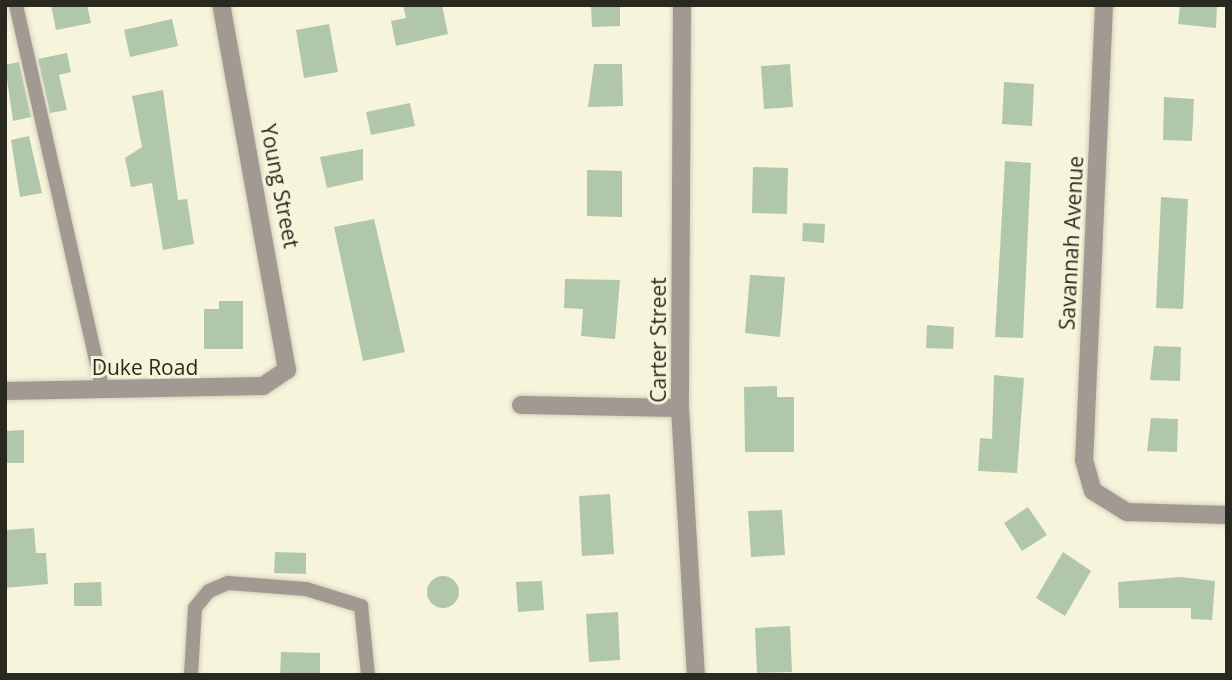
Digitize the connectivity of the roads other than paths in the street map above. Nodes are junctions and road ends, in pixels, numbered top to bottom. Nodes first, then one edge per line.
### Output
1 (16, 5) edge
2 (221, 5) edge
3 (682, 5) edge
4 (1104, 5) edge
5 (282, 375) joint
6 (103, 390) junction
7 (5, 391) edge
8 (521, 405) dead end
9 (680, 408) junction
10 (1227, 515) edge
11 (191, 675) edge
12 (368, 675) edge
13 (696, 675) edge

1 - 6 lane
2 - 5 street, Young Street
3 - 9 street, Carter Street
4 - 10 street, Savannah Avenue
5 - 6 street, Duke Road
6 - 7 street, Duke Road
8 - 9 street
9 - 13 street, Carter Street
11 - 12 lane

